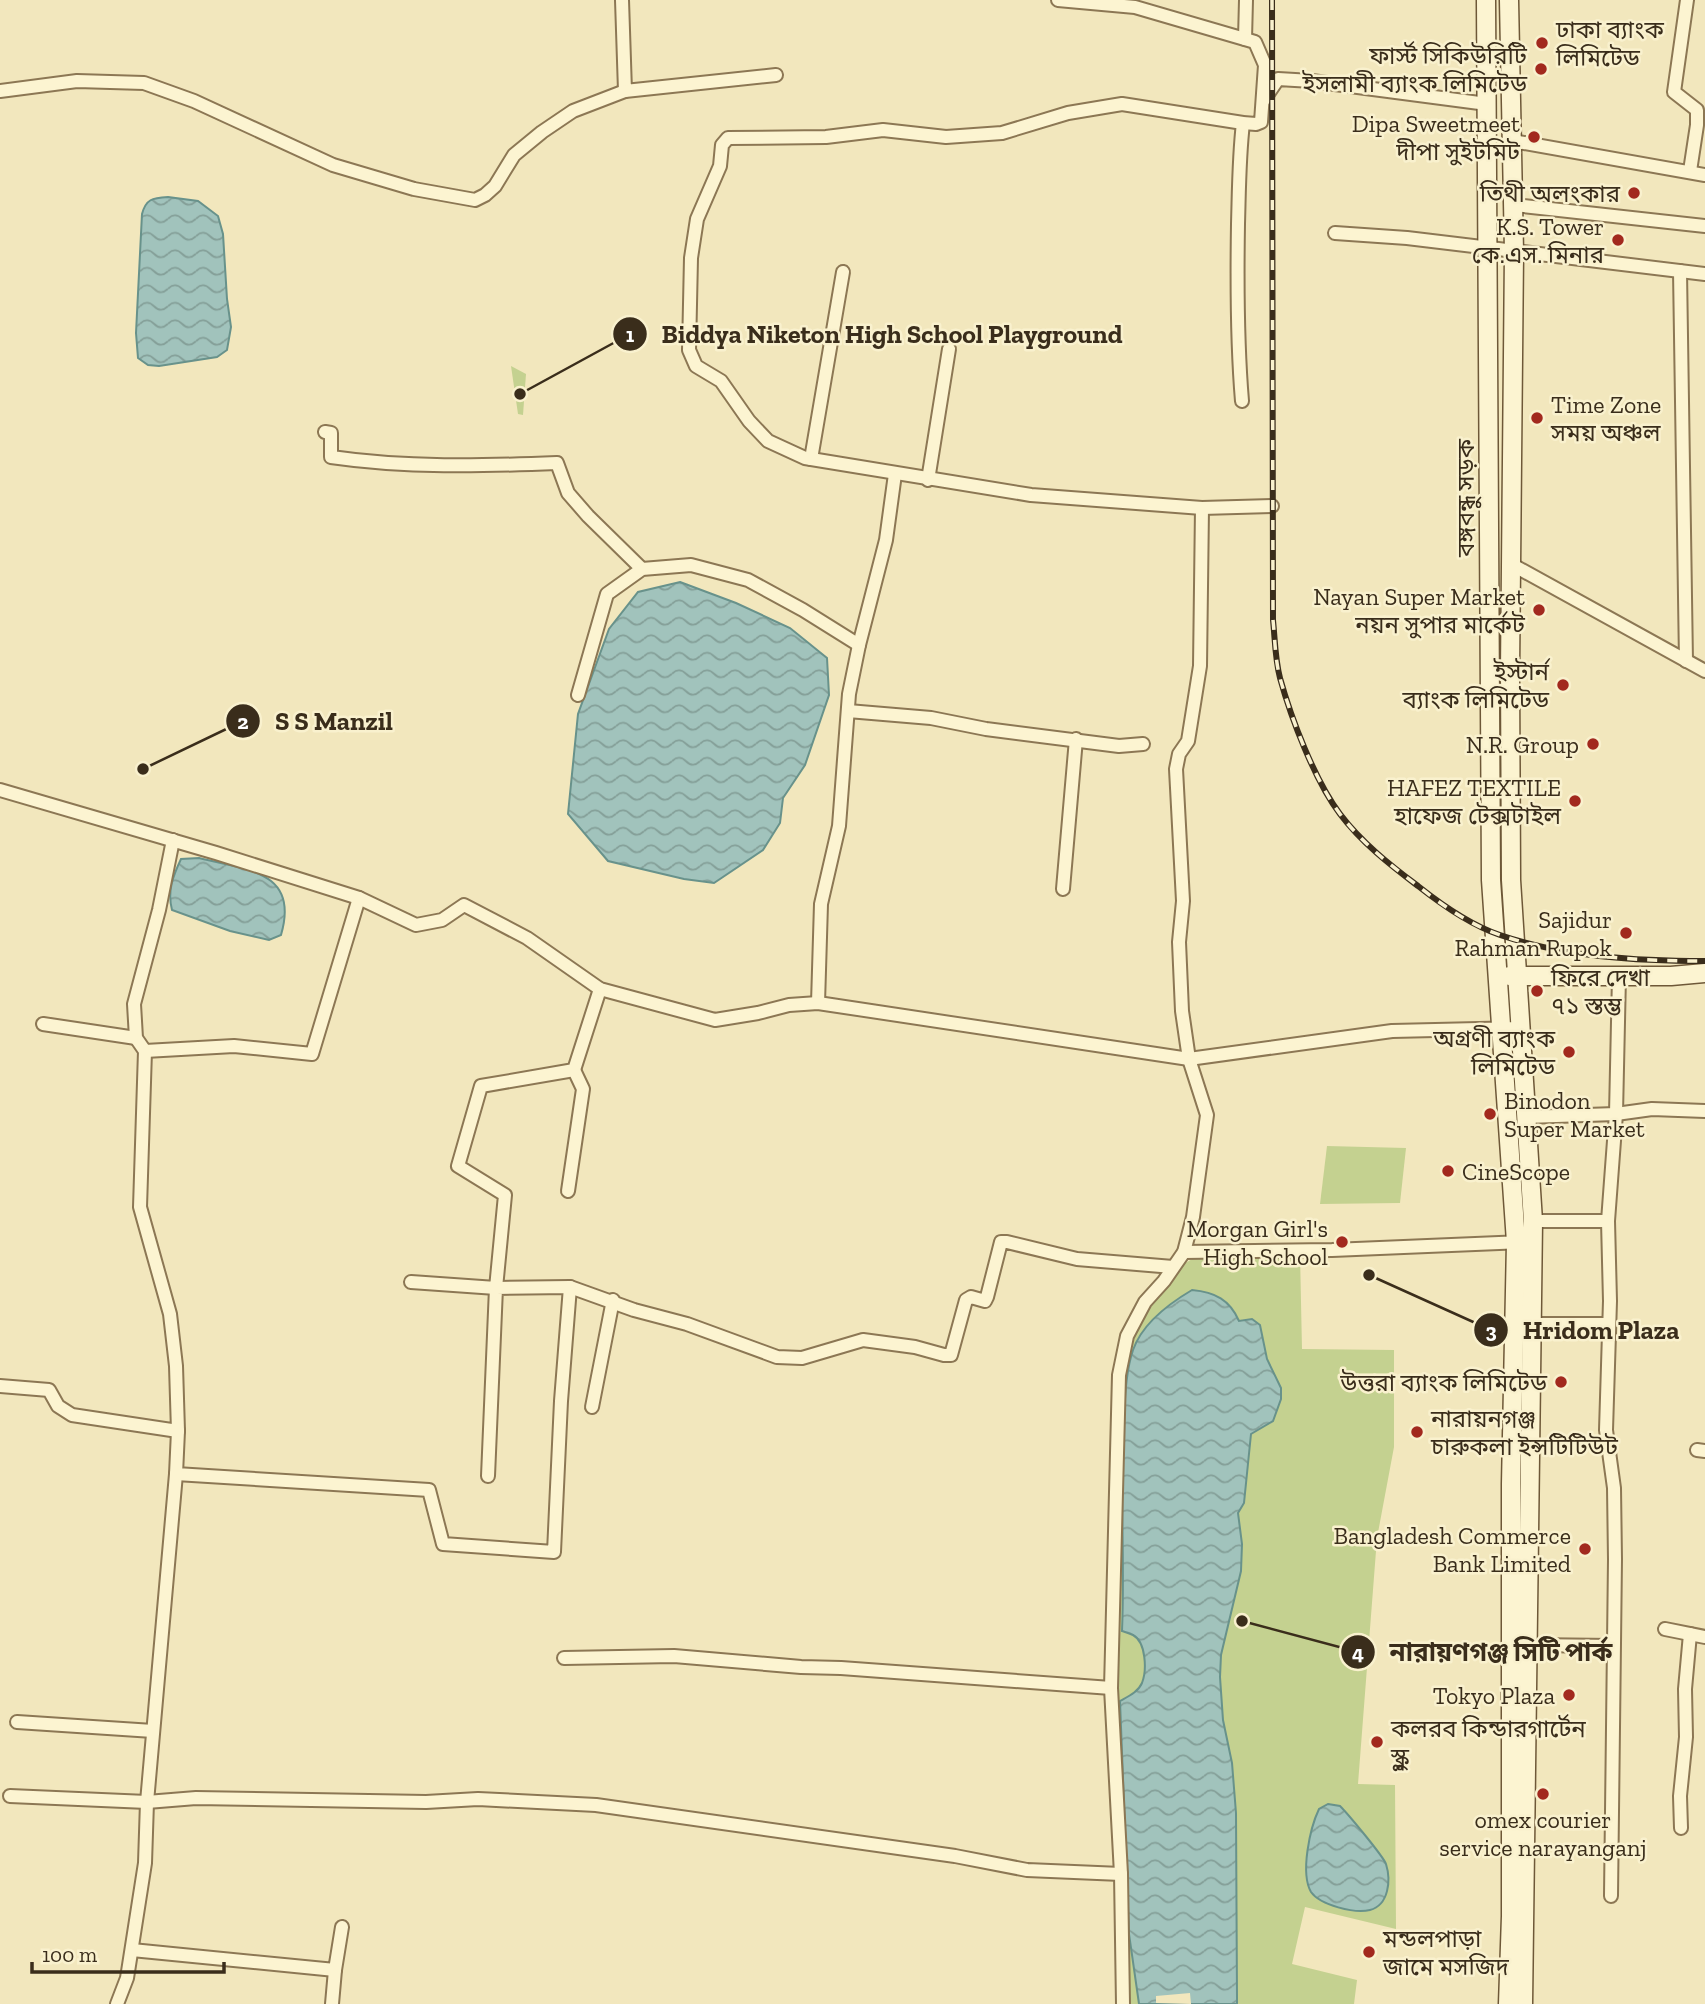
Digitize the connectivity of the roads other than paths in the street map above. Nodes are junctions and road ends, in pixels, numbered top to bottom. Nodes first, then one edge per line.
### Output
1 (622, 0) edge
2 (1058, 0) edge
3 (1246, 0) edge
4 (1486, 0) edge
5 (1510, 0) edge
6 (1687, 0) edge
7 (1245, 39) junction
8 (776, 75) dead end
9 (0, 91) edge
10 (625, 91) junction
11 (1263, 101) junction
12 (1487, 104) junction
13 (1243, 123) junction
14 (1513, 141) junction
15 (1690, 171) junction
16 (1705, 175) edge
17 (1514, 205) junction
18 (1705, 226) edge
19 (1335, 233) dead end
20 (1489, 248) junction
21 (1514, 252) junction
22 (1680, 271) junction
23 (843, 272) dead end
24 (1705, 274) edge
25 (949, 349) dead end
26 (1242, 401) dead end
27 (325, 432) dead end
28 (811, 459) junction
29 (895, 474) junction
30 (928, 480) junction
31 (1272, 506) dead end
32 (1202, 508) junction
33 (1511, 564) junction
34 (642, 569) junction
35 (859, 645) junction
36 (1686, 661) junction
37 (1705, 670) edge
38 (578, 695) dead end
39 (848, 711) junction
40 (1076, 739) junction
41 (1143, 744) dead end
42 (0, 790) edge
43 (173, 840) junction
44 (1063, 889) dead end
45 (359, 898) junction
46 (1705, 973) edge
47 (1499, 976) junction
48 (1518, 976) junction
49 (1619, 976) junction
50 (600, 989) junction
51 (818, 1003) junction
52 (43, 1024) dead end
53 (1502, 1028) junction
54 (1522, 1028) junction
55 (136, 1038) junction
56 (145, 1051) junction
57 (1189, 1059) junction
58 (574, 1070) junction
59 (1705, 1111) edge
60 (1616, 1114) junction
61 (1526, 1117) junction
62 (568, 1191) dead end
63 (1533, 1221) junction
64 (1608, 1221) junction
65 (1525, 1242) junction
66 (1184, 1252) junction
67 (1173, 1267) junction
68 (411, 1282) dead end
69 (570, 1287) junction
70 (496, 1288) junction
71 (612, 1300) junction
72 (1532, 1324) junction
73 (1609, 1324) junction
74 (0, 1386) edge
75 (592, 1407) dead end
76 (177, 1431) junction
77 (176, 1475) junction
78 (488, 1476) dead end
79 (1665, 1629) dead end
80 (1690, 1634) junction
81 (1705, 1637) edge
82 (1529, 1645) junction
83 (1613, 1646) junction
84 (564, 1658) dead end
85 (1111, 1688) junction
86 (17, 1723) dead end
87 (153, 1731) junction
88 (10, 1796) dead end
89 (147, 1802) junction
90 (1681, 1828) dead end
91 (1121, 1874) junction
92 (1611, 1896) dead end
93 (341, 1927) dead end
94 (132, 1950) junction
95 (335, 1970) junction
96 (117, 2004) edge
97 (332, 2004) edge
98 (1123, 2004) edge
99 (1508, 2004) edge
100 (1523, 2004) edge

1 - 10 street
2 - 7 street
3 - 7 street
4 - 12 main road, বঙ্গবন্ধু সড়ক
5 - 14 main road, বঙ্গবন্ধু সড়ক
6 - 15 street
7 - 11 street
8 - 10 street
9 - 10 street
11 - 12 street
11 - 13 street
12 - 20 main road, বঙ্গবন্ধু সড়ক
13 - 26 street
13 - 28 street
14 - 15 street
14 - 17 main road, বঙ্গবন্ধু সড়ক
15 - 16 street
17 - 18 street
17 - 21 main road, বঙ্গবন্ধু সড়ক
19 - 20 street
20 - 21 street
20 - 47 main road, বঙ্গবন্ধু সড়ক
21 - 22 street
21 - 33 main road, বঙ্গবন্ধু সড়ক
22 - 24 street
22 - 36 street
23 - 28 street
25 - 30 street
27 - 34 street
28 - 29 street
29 - 30 street
29 - 35 street
30 - 32 street
31 - 32 street
32 - 57 street
33 - 36 street
33 - 48 main road, বঙ্গবন্ধু সড়ক
34 - 35 street
34 - 38 street
35 - 39 street
36 - 37 street
39 - 40 street
39 - 51 street
40 - 41 street
40 - 44 street
42 - 43 street
43 - 45 street
43 - 55 street
45 - 50 street
45 - 56 street
46 - 49 main road
47 - 48 main road
47 - 53 main road, বঙ্গবন্ধু সড়ক
48 - 49 main road
48 - 54 main road, বঙ্গবন্ধু সড়ক
49 - 60 street
50 - 51 street
50 - 58 street
51 - 57 street
52 - 55 street
53 - 54 street
53 - 57 street
53 - 65 main road, বঙ্গবন্ধু সড়ক
54 - 61 main road, বঙ্গবন্ধু সড়ক
55 - 56 street
56 - 76 street
57 - 66 street
58 - 62 street
58 - 70 street
59 - 60 street
60 - 61 street
60 - 64 street
61 - 63 main road, বঙ্গবন্ধু সড়ক
63 - 64 street
63 - 65 main road, বঙ্গবন্ধু সড়ক
64 - 73 street
65 - 66 street
65 - 72 main road, বঙ্গবন্ধু সড়ক
65 - 99 main road, বঙ্গবন্ধু সড়ক
66 - 67 street
67 - 71 street
67 - 85 street
68 - 70 street
69 - 70 street
69 - 71 street
69 - 77 street
70 - 78 street
71 - 75 street
72 - 73 street
72 - 82 main road, বঙ্গবন্ধু সড়ক
73 - 83 street
74 - 76 street
76 - 77 street
77 - 87 street
79 - 80 street
80 - 81 street
80 - 90 street
82 - 83 street
82 - 100 main road, বঙ্গবন্ধু সড়ক
83 - 92 street
84 - 85 street
85 - 91 street
86 - 87 street
87 - 89 street
88 - 89 street
89 - 91 street
89 - 94 street
91 - 98 street
93 - 95 street
94 - 95 street
94 - 96 street
95 - 97 street

